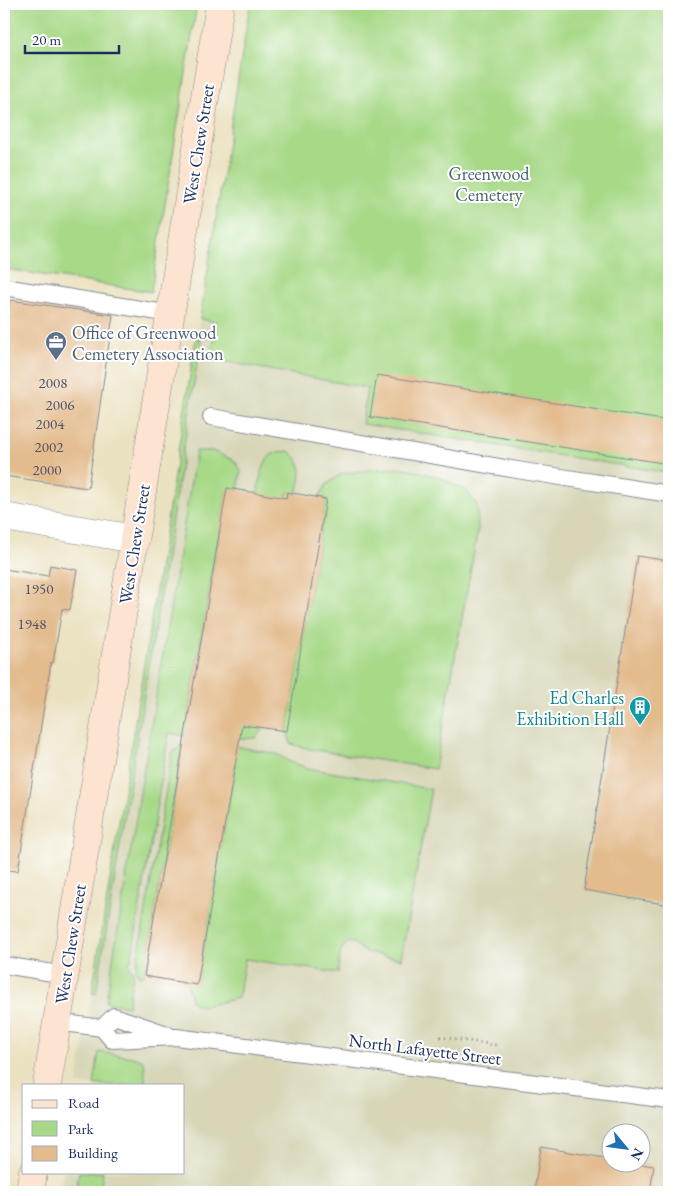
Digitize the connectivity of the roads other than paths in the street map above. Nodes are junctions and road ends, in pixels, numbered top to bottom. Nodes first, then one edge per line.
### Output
1 (220, 4) edge
2 (4, 287) edge
3 (171, 314) junction
4 (211, 417) dead end
5 (669, 494) edge
6 (4, 517) edge
7 (135, 539) junction
8 (4, 966) edge
9 (65, 975) junction
10 (58, 1022) junction
11 (48, 1084) edge
12 (669, 1100) edge
13 (33, 1174) edge
14 (30, 1192) edge

1 - 3 street, West Chew Street
2 - 3 lane
3 - 7 street, West Chew Street
4 - 5 lane
6 - 7 street
7 - 9 street, West Chew Street
8 - 9 lane
9 - 10 street, West Chew Street
10 - 11 street, West Chew Street
10 - 12 lane, North Lafayette Street
13 - 14 street

